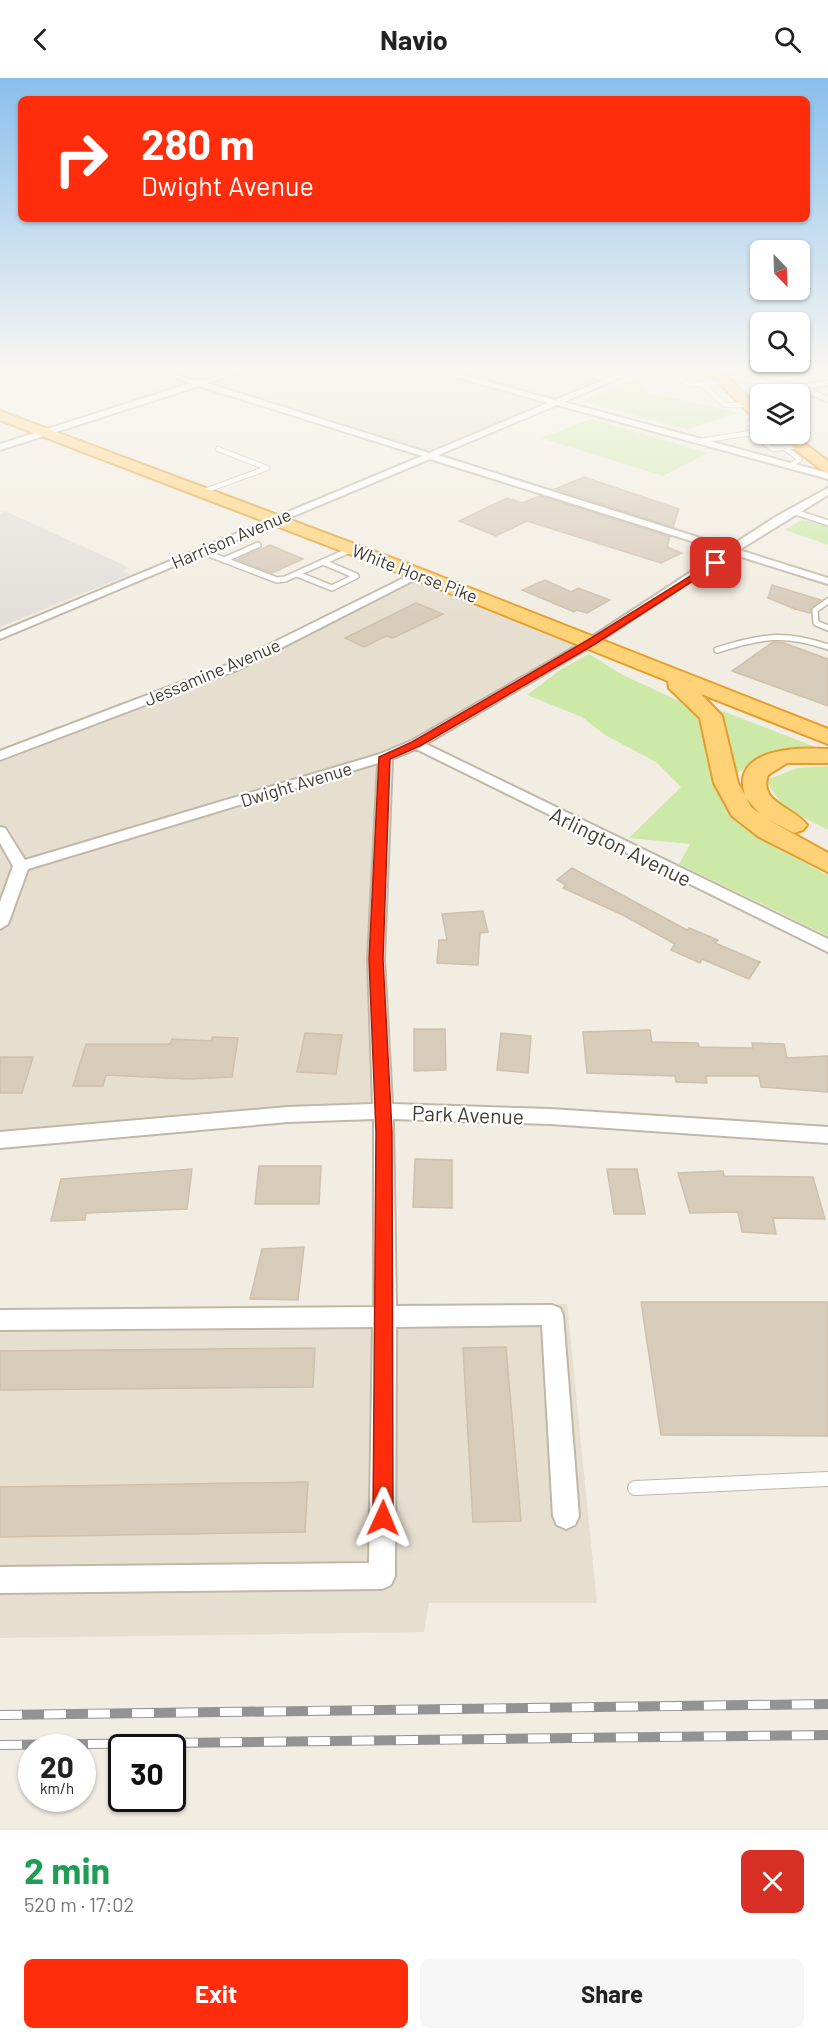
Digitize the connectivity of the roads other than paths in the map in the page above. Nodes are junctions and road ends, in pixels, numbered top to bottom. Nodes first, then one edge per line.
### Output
1 (103, 454) edge
2 (230, 454) edge
3 (425, 454) edge
4 (432, 454) edge
5 (745, 454) edge
6 (795, 454) edge
7 (810, 454) edge
8 (429, 455) junction
9 (790, 466) junction
10 (828, 468) edge
11 (828, 476) edge
12 (828, 491) edge
13 (202, 492) junction
14 (792, 512) junction
15 (275, 519) junction
16 (828, 523) edge
17 (258, 545) dead end
18 (352, 549) junction
19 (201, 550) junction
20 (733, 552) junction
21 (224, 560) junction
22 (323, 562) junction
23 (297, 574) junction
24 (418, 574) junction
25 (828, 581) edge
26 (828, 601) edge
27 (828, 628) edge
28 (0, 636) edge
29 (591, 642) junction
30 (828, 647) edge
31 (717, 650) dead end
32 (664, 672) junction
33 (828, 737) edge
34 (416, 744) junction
35 (0, 756) edge
36 (828, 756) edge
37 (385, 757) junction
38 (0, 831) edge
39 (828, 843) edge
40 (828, 864) edge
41 (21, 866) junction
42 (0, 924) edge
43 (828, 946) edge
44 (383, 1111) junction
45 (828, 1136) edge
46 (0, 1140) edge
47 (385, 1314) junction
48 (0, 1320) edge
49 (828, 1479) edge
50 (635, 1488) dead end
51 (566, 1516) dead end
52 (0, 1580) edge

1 - 13 highway, White Horse Pike
2 - 13 lane
3 - 8 street
4 - 8 street, Harrison Avenue
5 - 9 street
6 - 9 lane
7 - 10 highway
8 - 15 street, Harrison Avenue
8 - 20 street
9 - 11 street
12 - 14 street, Dwight Avenue
13 - 15 highway, White Horse Pike
14 - 16 lane
14 - 20 street, Dwight Avenue
15 - 18 highway, White Horse Pike
15 - 19 street, Harrison Avenue
17 - 21 lane
18 - 22 lane
18 - 24 highway, White Horse Pike
19 - 21 lane
19 - 28 street, Harrison Avenue
20 - 25 street
20 - 29 street, Dwight Avenue
21 - 23 lane
22 - 23 lane
22 - 23 lane
24 - 29 highway, White Horse Pike
24 - 35 street, Jessamine Avenue
26 - 27 lane
29 - 32 highway, White Horse Pike
29 - 34 street, Dwight Avenue
30 - 31 lane
32 - 33 highway, White Horse Pike
32 - 40 highway
34 - 37 street, Dwight Avenue
34 - 43 street, Arlington Avenue
36 - 39 highway
37 - 41 street, Dwight Avenue
37 - 44 street
38 - 41 street
41 - 42 street
44 - 45 street, Park Avenue
44 - 46 street, Park Avenue
44 - 47 street
47 - 48 street
47 - 51 street
47 - 52 street
49 - 50 lane

